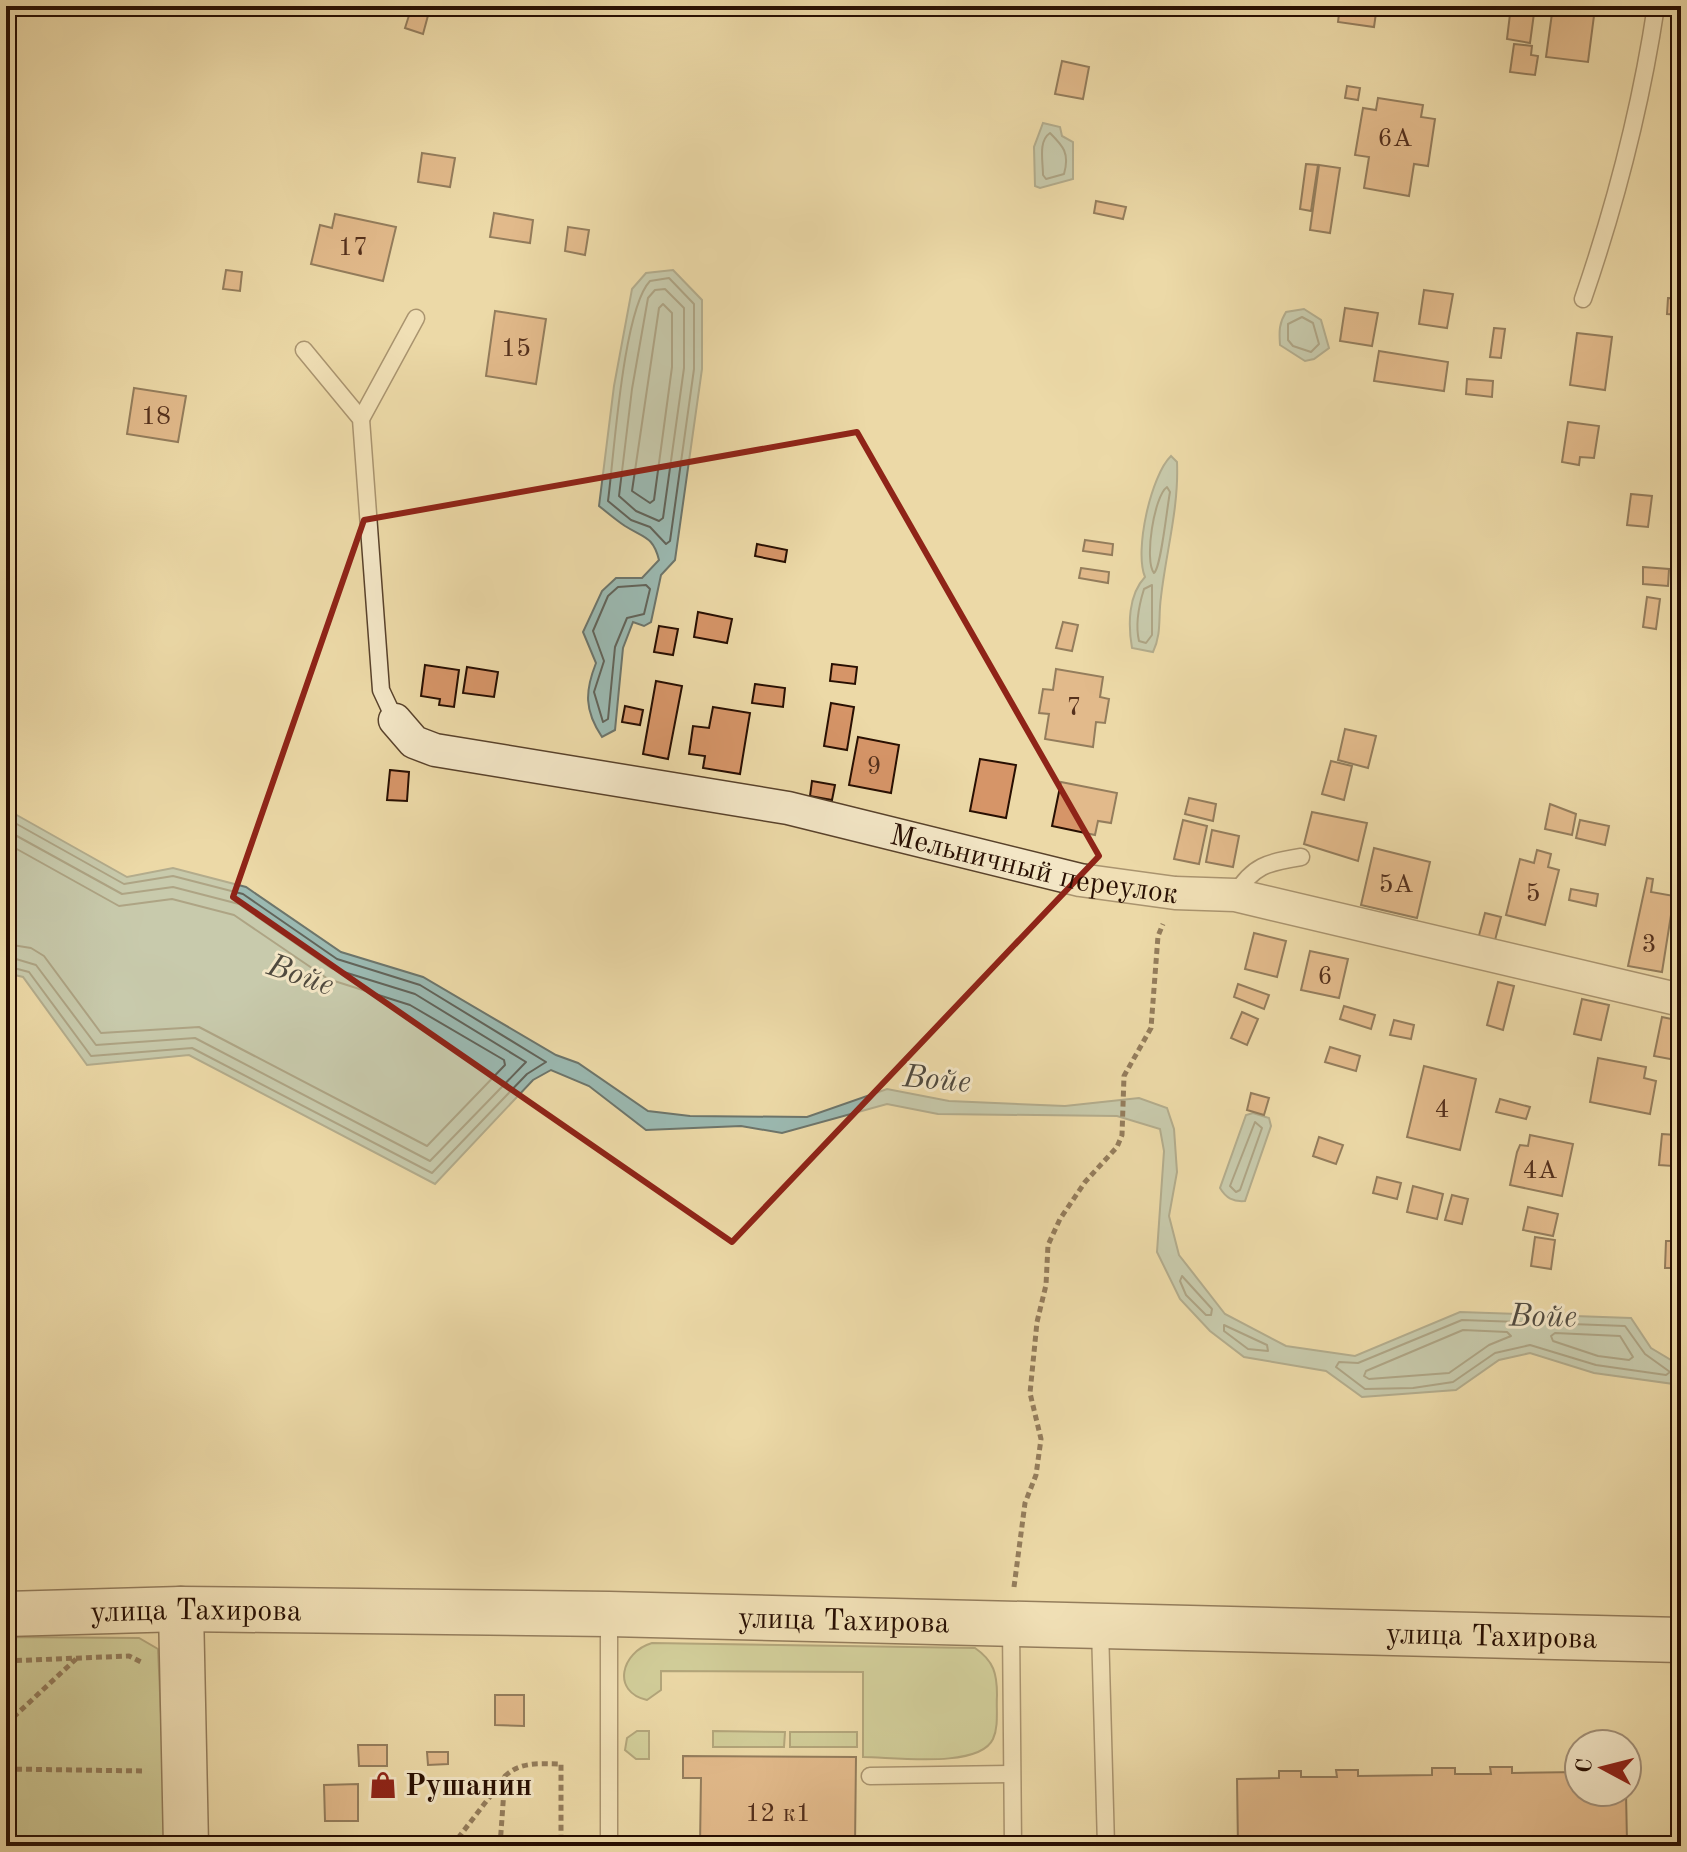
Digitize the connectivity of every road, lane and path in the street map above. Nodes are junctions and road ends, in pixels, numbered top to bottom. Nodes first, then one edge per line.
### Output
1 (1656, 6) edge
2 (1583, 299) dead end
3 (416, 318) dead end
4 (304, 350) dead end
5 (361, 419) junction
6 (395, 720) joint
7 (1301, 857) dead end
8 (1175, 893) junction
9 (1235, 895) junction
10 (1681, 1000) edge
11 (181, 1609) junction
12 (6, 1614) edge
13 (609, 1614) junction
14 (1011, 1624) junction
15 (1100, 1626) junction
16 (1681, 1640) edge
17 (76, 1658) junction
18 (6, 1661) edge
19 (148, 1675) dead end
20 (6, 1724) edge
21 (6, 1769) edge
22 (153, 1771) dead end
23 (1010, 1774) junction
24 (505, 1776) junction
25 (870, 1776) dead end
26 (186, 1846) edge
27 (452, 1846) edge
28 (500, 1846) edge
29 (561, 1846) edge
30 (609, 1846) edge
31 (1013, 1846) edge
32 (1106, 1846) edge

1 - 2 lane
3 - 5 lane
4 - 5 lane
5 - 6 lane
6 - 8 street, Мельничный переулок
7 - 9 lane
8 - 9 street, Мельничный переулок
8 - 14 path
9 - 10 street, Мельничный переулок
11 - 12 main road, улица Тахирова
11 - 13 main road, улица Тахирова
11 - 26 main road
13 - 14 main road, улица Тахирова
13 - 30 lane
14 - 15 main road, улица Тахирова
14 - 23 lane
15 - 16 main road, улица Тахирова
15 - 32 lane
17 - 18 path
17 - 19 path
17 - 20 path
21 - 22 path
23 - 25 lane
23 - 31 lane
24 - 27 path
24 - 28 path
24 - 29 path

